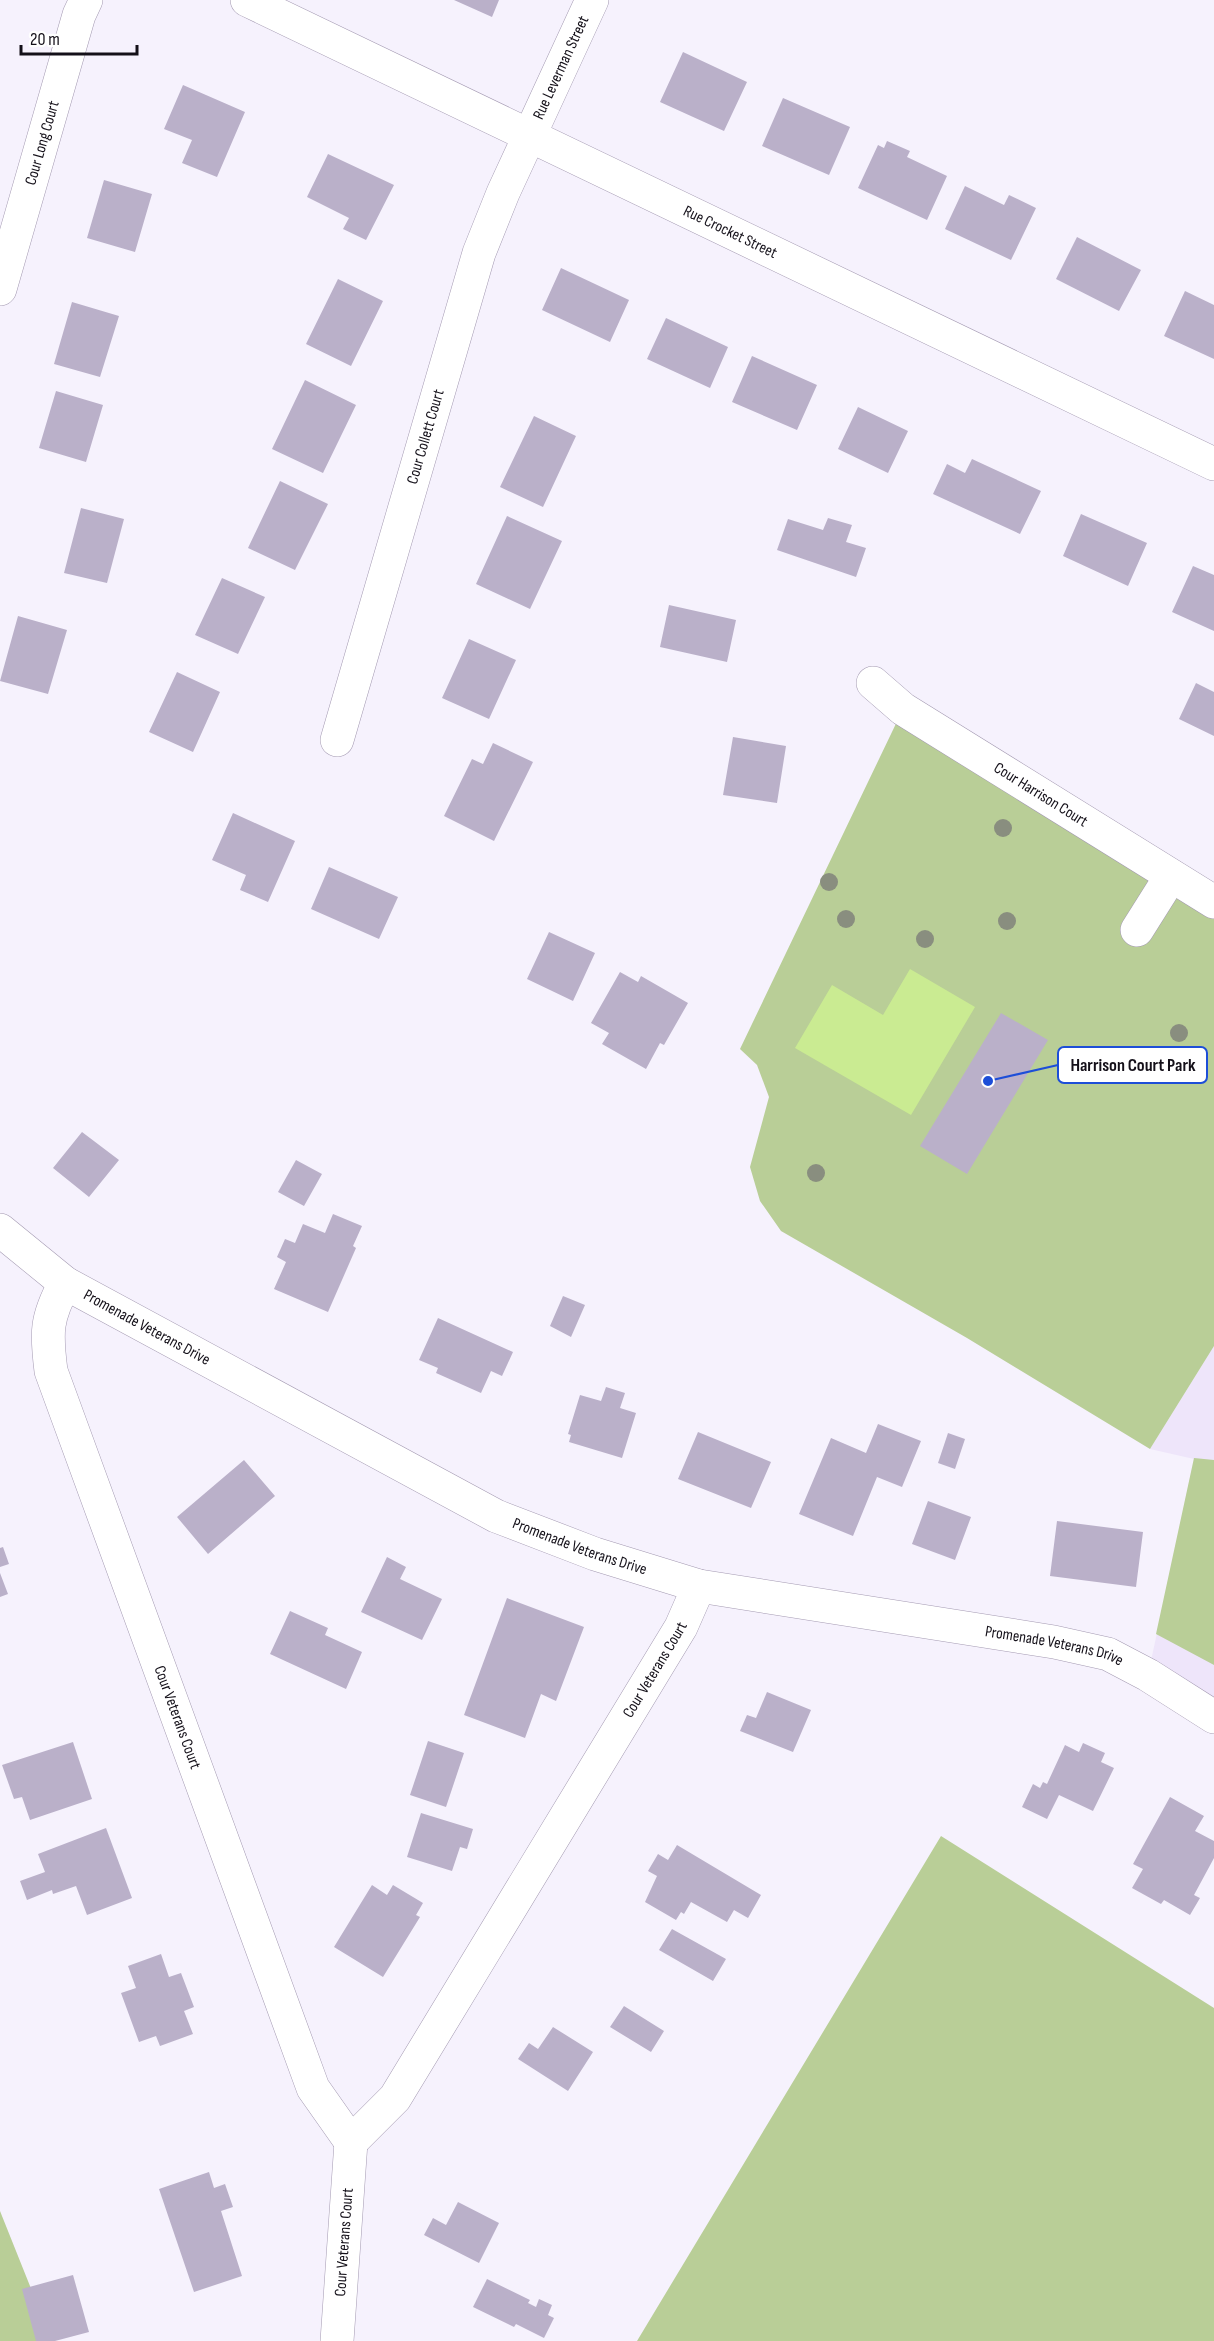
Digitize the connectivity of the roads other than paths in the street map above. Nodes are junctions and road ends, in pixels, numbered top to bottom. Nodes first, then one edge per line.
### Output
1 (86, 0) edge
2 (247, 0) edge
3 (592, 0) edge
4 (529, 136) junction
5 (0, 289) edge
6 (1214, 464) edge
7 (873, 683) dead end
8 (337, 740) dead end
9 (1171, 876) junction
10 (1214, 902) edge
11 (1137, 930) dead end
12 (0, 1230) edge
13 (65, 1283) junction
14 (699, 1586) junction
15 (1214, 1717) edge
16 (351, 2142) junction
17 (337, 2341) edge

1 - 5 street, Cour Long Court
2 - 4 street, Rue Crocket Street
3 - 4 street, Rue Leverman Street
4 - 6 street, Rue Crocket Street
4 - 8 street, Cour Collett Court
7 - 9 street, Cour Harrison Court
9 - 10 street, Cour Harrison Court
9 - 11 street
12 - 13 street, Promenade Veterans Drive
13 - 14 street, Promenade Veterans Drive
13 - 16 street, Cour Veterans Court
14 - 15 street, Promenade Veterans Drive
14 - 16 street, Cour Veterans Court
16 - 17 street, Cour Veterans Court

